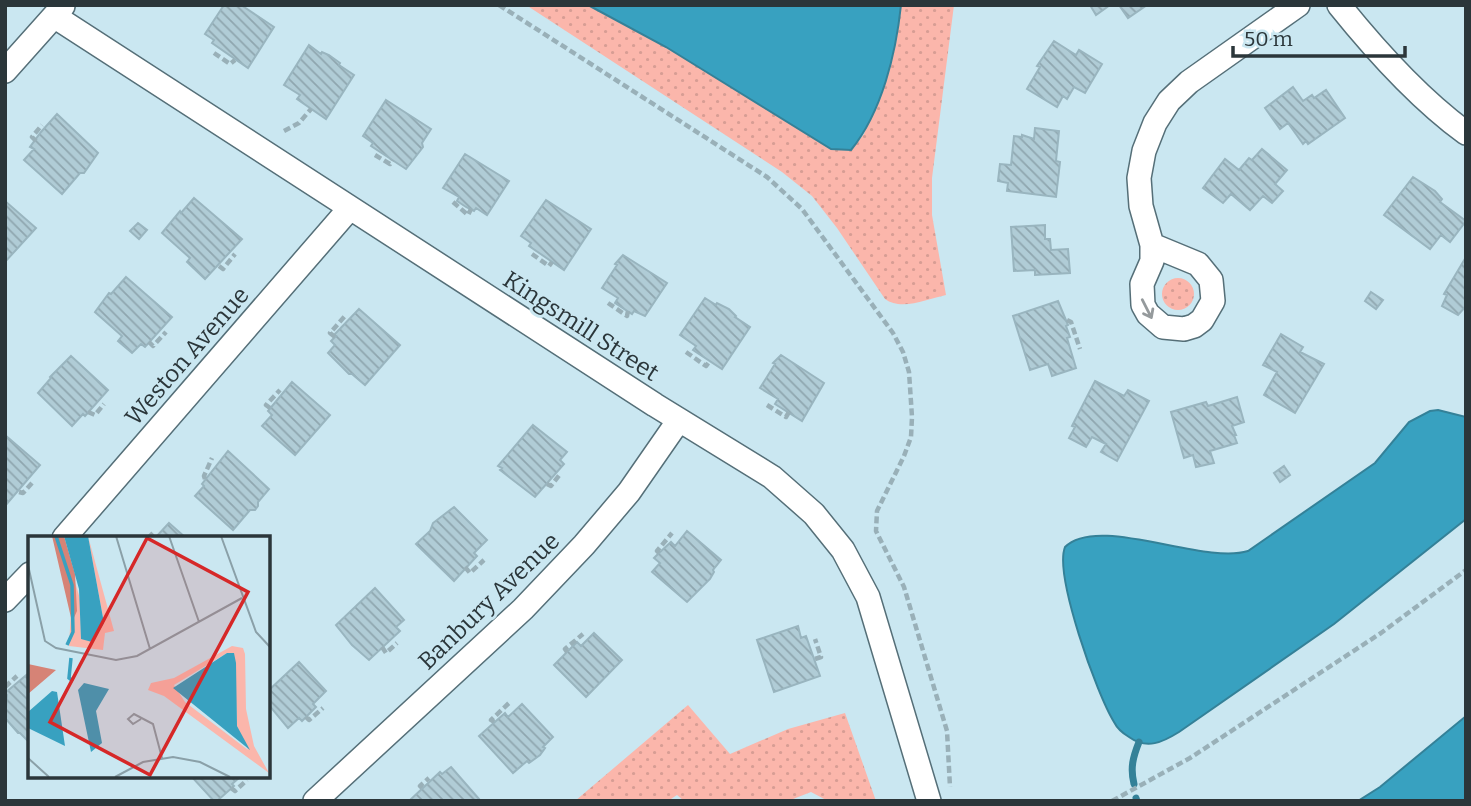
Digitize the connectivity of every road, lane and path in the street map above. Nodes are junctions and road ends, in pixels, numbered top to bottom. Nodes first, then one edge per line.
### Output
1 (499, 5) edge
2 (1298, 5) edge
3 (1339, 5) edge
4 (59, 11) edge
5 (214, 53) dead end
6 (235, 60) dead end
7 (5, 71) edge
8 (311, 109) dead end
9 (41, 125) dead end
10 (284, 131) dead end
11 (1466, 133) edge
12 (36, 141) dead end
13 (375, 155) dead end
14 (392, 160) dead end
15 (453, 202) dead end
16 (350, 208) junction
17 (471, 209) dead end
18 (1152, 245) dead end
19 (235, 254) dead end
20 (532, 254) dead end
21 (552, 262) dead end
22 (219, 265) dead end
23 (608, 303) dead end
24 (628, 312) dead end
25 (345, 316) dead end
26 (1067, 320) dead end
27 (166, 332) dead end
28 (335, 337) dead end
29 (149, 342) dead end
30 (1080, 349) dead end
31 (686, 352) dead end
32 (710, 361) dead end
33 (280, 390) dead end
34 (104, 404) dead end
35 (767, 405) dead end
36 (270, 408) dead end
37 (88, 412) dead end
38 (789, 412) dead end
39 (678, 420) junction
40 (212, 458) dead end
41 (561, 473) dead end
42 (205, 480) dead end
43 (33, 482) dead end
44 (547, 484) dead end
45 (19, 492) dead end
46 (154, 532) dead end
47 (672, 533) dead end
48 (66, 536) edge
49 (150, 536) edge
50 (659, 553) dead end
51 (484, 560) dead end
52 (465, 567) dead end
53 (1466, 570) edge
54 (28, 577) edge
55 (5, 600) edge
56 (583, 634) dead end
57 (815, 639) dead end
58 (397, 643) dead end
59 (382, 647) dead end
60 (567, 653) dead end
61 (815, 659) dead end
62 (17, 676) dead end
63 (5, 687) edge
64 (509, 703) dead end
65 (323, 708) dead end
66 (306, 717) dead end
67 (494, 722) dead end
68 (429, 778) dead end
69 (247, 780) dead end
70 (231, 788) dead end
71 (422, 788) dead end
72 (951, 792) dead end
73 (315, 801) edge
74 (929, 801) edge
75 (1112, 801) edge

1 - 72 path
2 - 18 street
3 - 11 street
4 - 7 street
4 - 16 street, Kingsmill Street
5 - 6 path
8 - 10 path
9 - 12 path
13 - 14 path
15 - 17 path
16 - 39 street, Kingsmill Street
16 - 48 street, Weston Avenue
19 - 22 path
20 - 21 path
23 - 24 path
25 - 28 path
26 - 30 path
27 - 29 path
31 - 32 path
33 - 36 path
34 - 37 path
35 - 38 path
39 - 73 street, Banbury Avenue
39 - 74 street, Kingsmill Street
40 - 42 path
41 - 44 path
43 - 45 path
46 - 49 path
47 - 50 path
51 - 52 path
53 - 75 path
54 - 55 street
56 - 60 path
57 - 61 path
58 - 59 path
62 - 63 path
64 - 67 path
65 - 66 path
68 - 71 path
69 - 70 path

